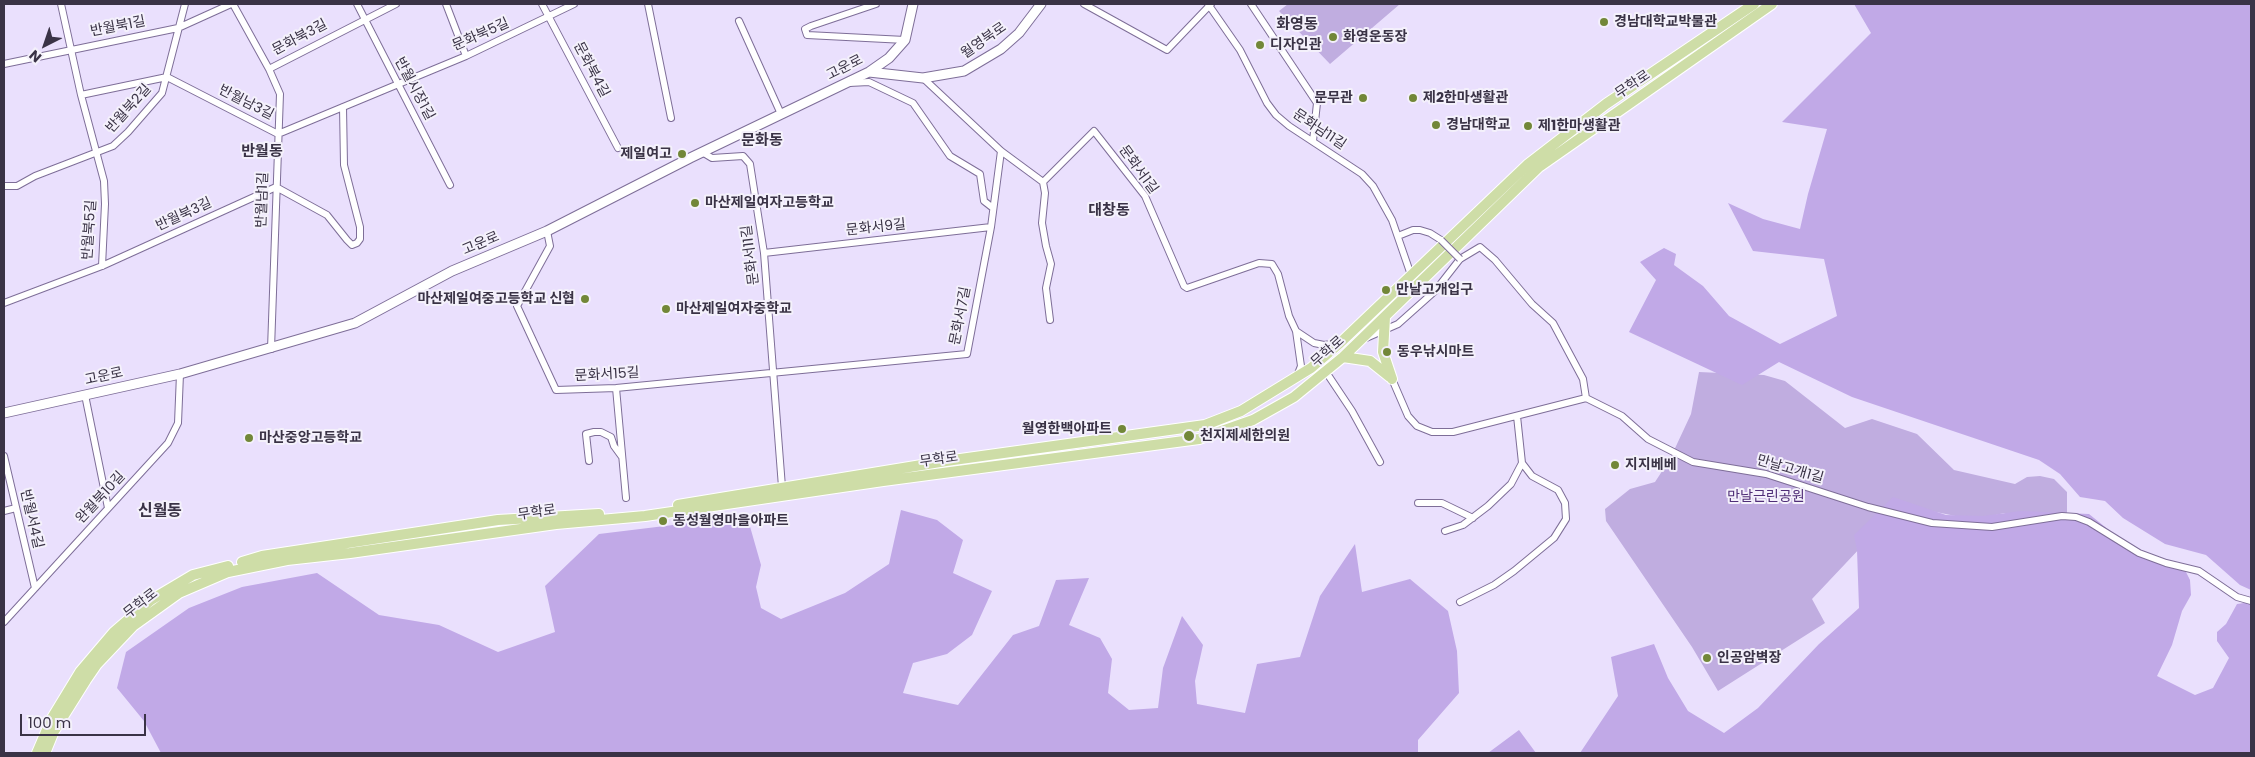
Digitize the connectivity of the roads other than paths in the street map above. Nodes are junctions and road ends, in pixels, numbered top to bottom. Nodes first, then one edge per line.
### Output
1 (61, 4) edge
2 (185, 4) edge
3 (232, 4) edge
4 (357, 4) edge
5 (396, 4) edge
6 (446, 4) edge
7 (542, 4) edge
8 (574, 4) edge
9 (648, 4) edge
10 (876, 4) edge
11 (913, 4) edge
12 (1041, 4) edge
13 (1084, 4) edge
14 (1209, 4) edge
15 (1250, 4) edge
16 (1754, 4) edge
17 (1772, 4) edge
18 (549, 17) junction
19 (364, 19) junction
20 (739, 21) dead end
21 (178, 28) junction
22 (905, 40) junction
23 (71, 48) junction
24 (466, 56) junction
25 (4, 64) edge
26 (269, 69) junction
27 (868, 72) junction
28 (167, 77) junction
29 (923, 78) junction
30 (845, 83) junction
31 (396, 84) junction
32 (81, 95) junction
33 (343, 107) junction
34 (781, 114) junction
35 (671, 118) dead end
36 (278, 134) junction
37 (1313, 141) junction
38 (618, 148) dead end
39 (1001, 151) junction
40 (702, 152) junction
41 (96, 153) junction
42 (1043, 182) junction
43 (450, 185) dead end
44 (4, 186) edge
45 (276, 187) junction
46 (993, 208) junction
47 (991, 227) junction
48 (547, 231) junction
49 (1398, 236) junction
50 (764, 253) junction
51 (1460, 259) junction
52 (102, 266) junction
53 (1412, 275) junction
54 (4, 303) edge
55 (1385, 317) junction
56 (1050, 320) dead end
57 (1383, 330) junction
58 (1296, 331) junction
59 (1363, 339) junction
60 (1340, 343) junction
61 (271, 349) junction
62 (1343, 357) junction
63 (774, 372) junction
64 (1326, 372) junction
65 (180, 374) junction
66 (1297, 377) junction
67 (1392, 379) junction
68 (616, 388) junction
69 (85, 395) junction
70 (1586, 398) junction
71 (4, 413) edge
72 (1517, 416) junction
73 (4, 456) edge
74 (623, 458) junction
75 (589, 461) dead end
76 (1380, 462) dead end
77 (1522, 464) junction
78 (782, 486) junction
79 (626, 498) dead end
80 (1418, 503) dead end
81 (16, 508) junction
82 (108, 508) junction
83 (4, 511) edge
84 (1473, 518) junction
85 (1445, 531) dead end
86 (35, 588) junction
87 (2251, 601) edge
88 (1460, 602) dead end
89 (4, 622) edge
90 (37, 753) edge
91 (45, 753) edge

1 - 23 street, 반월북5길
2 - 21 street, 반월북2길
3 - 21 street, 반월북1길
3 - 26 street, 반월남1길
4 - 19 street, 반월시장1길
5 - 19 street, 문화북3길
6 - 24 street
7 - 18 street, 문화북4길
8 - 18 street, 문화북5길
9 - 35 street
10 - 22 street
11 - 22 main road, 고운로
12 - 29 main road, 월영북로
13 - 14 street, 문화남11길
14 - 37 street, 문화남11길
15 - 37 street
16 - 53 main road, 무학로
17 - 55 main road, 무학로
18 - 24 street, 문화북5길
18 - 38 street, 문화북4길
19 - 26 street, 문화북3길
19 - 31 street, 반월시장1길
20 - 34 street
21 - 23 street, 반월북1길
21 - 28 street, 반월북2길
22 - 27 main road, 고운로
23 - 25 street, 반월북1길
23 - 32 street, 반월북5길
24 - 31 street, 문화북5길
26 - 36 street, 반월남1길
27 - 29 main road, 월영북로
27 - 30 main road, 고운로
28 - 32 street
28 - 36 street, 반월남3길
28 - 41 street, 반월북2길
29 - 39 street
30 - 34 main road, 고운로
30 - 46 street
31 - 33 street, 반월남3길
31 - 43 street, 반월시장1길
32 - 41 street, 반월북5길
33 - 36 street, 반월남3길
33 - 45 street
34 - 40 main road, 고운로
36 - 45 street, 반월남1길
37 - 49 street, 문화남11길
39 - 42 street
39 - 46 street, 문화서7길
40 - 48 main road, 고운로
40 - 50 street, 문화서11길
41 - 44 street, 반월북2길
41 - 52 street, 반월북5길
42 - 56 street
42 - 58 street, 문화서1길
45 - 52 street, 반월북3길
45 - 61 street, 반월남1길
46 - 47 street, 문화서7길
47 - 50 street, 문화서9길
47 - 63 street, 문화서7길
48 - 61 main road, 고운로
48 - 68 street, 문화서15길
49 - 51 street, bridge
49 - 53 street, 문화남11길
50 - 63 street, 문화서11길
51 - 57 street
51 - 70 street
52 - 54 street, 반월북5길
53 - 60 main road, 무학로
55 - 57 main road
55 - 59 main road, 무학로
57 - 59 street
57 - 67 main road
58 - 60 street
58 - 66 street, 문화서1길
59 - 62 main road, 무학로
60 - 66 main road, 무학로
61 - 65 main road, 고운로
62 - 64 main road, 무학로
62 - 67 main road
63 - 68 street, 문화서15길
63 - 78 street, 문화서11길
64 - 76 street
64 - 91 main road, 무학로
65 - 69 main road, 고운로
65 - 82 street, 완월북10길
66 - 78 main road, 무학로
67 - 72 street
68 - 74 street
69 - 71 main road, 고운로
69 - 82 street
70 - 72 street
70 - 87 street, 만날고개1길
72 - 77 street
73 - 81 street, 반월서4길
74 - 75 street
74 - 79 street
77 - 84 street
77 - 88 street
78 - 90 main road, 무학로
80 - 84 street
81 - 83 street
81 - 86 street, 반월서4길
82 - 86 street, 완월북10길
84 - 85 street
86 - 89 street, 완월북10길

